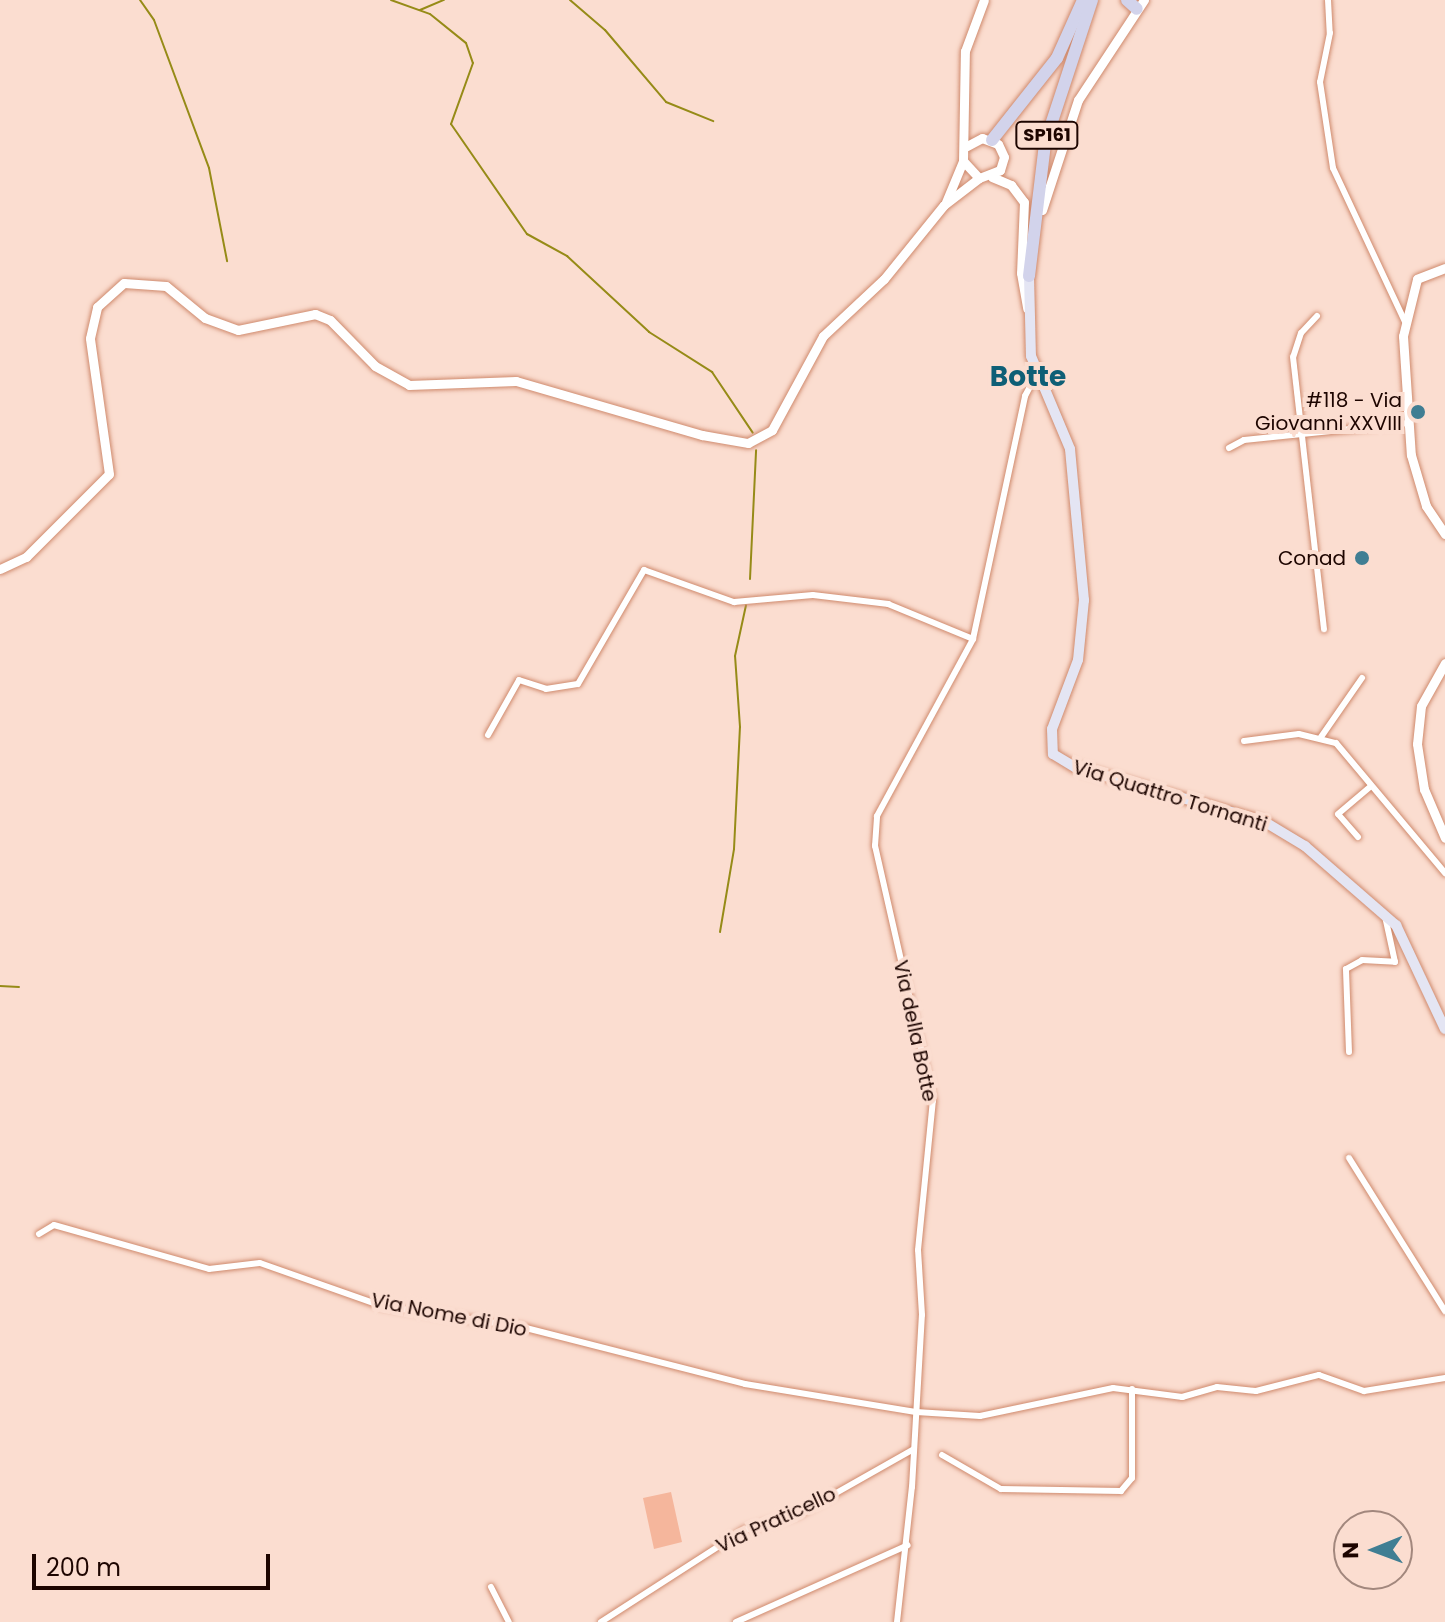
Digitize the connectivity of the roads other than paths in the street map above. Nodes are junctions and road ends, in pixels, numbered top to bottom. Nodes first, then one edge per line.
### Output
1 (984, 0) edge
2 (1083, 0) edge
3 (1092, 0) edge
4 (1328, 0) edge
5 (1136, 3) edge
6 (967, 115) junction
7 (987, 139) junction
8 (967, 146) junction
9 (963, 161) junction
10 (992, 177) junction
11 (979, 178) junction
12 (944, 205) junction
13 (1445, 268) edge
14 (1029, 276) junction
15 (1027, 308) junction
16 (1317, 316) dead end
17 (1405, 322) junction
18 (1036, 375) junction
19 (1408, 423) junction
20 (1300, 434) junction
21 (1229, 448) dead end
22 (1445, 534) edge
23 (0, 569) edge
24 (1324, 629) dead end
25 (973, 639) junction
26 (1445, 663) edge
27 (1362, 678) dead end
28 (488, 735) dead end
29 (1321, 737) junction
30 (1244, 741) dead end
31 (1371, 786) junction
32 (1358, 837) dead end
33 (1445, 838) edge
34 (1445, 873) edge
35 (1385, 916) junction
36 (1445, 1029) edge
37 (1349, 1052) dead end
38 (1349, 1158) dead end
39 (39, 1234) dead end
40 (1445, 1311) edge
41 (1445, 1378) edge
42 (1132, 1389) junction
43 (916, 1412) junction
44 (914, 1449) junction
45 (942, 1455) dead end
46 (908, 1545) junction
47 (491, 1587) dead end
48 (509, 1622) edge
49 (601, 1622) edge
50 (736, 1622) edge
51 (897, 1622) edge

1 - 6 main road
2 - 7 highway, SP161
3 - 14 highway, SP161
4 - 17 street
5 - 14 main road
6 - 7 main road
6 - 8 main road
7 - 8 main road
7 - 10 main road
8 - 9 main road
9 - 11 main road
9 - 12 main road
10 - 11 main road
10 - 15 main road
11 - 12 main road
12 - 23 main road
13 - 17 main road
14 - 15 main road, Via Quattro Tornanti
15 - 18 main road, Via Quattro Tornanti
16 - 20 street
17 - 19 main road
18 - 25 street, Via della Botte
18 - 35 main road, Via Quattro Tornanti
19 - 20 street
19 - 22 main road
20 - 21 street
20 - 24 street
25 - 28 street
25 - 43 street, Via della Botte
26 - 33 main road
27 - 29 street
29 - 30 street
29 - 31 street
31 - 32 street
31 - 34 street
35 - 36 main road, Via Quattro Tornanti
35 - 37 street
38 - 40 street
39 - 43 street, Via Nome di Dio
41 - 42 street, Via Nome di Dio
42 - 43 street, Via Nome di Dio
42 - 45 street
43 - 44 street, Via della Botte
44 - 46 street, Via della Botte
44 - 49 street, Via Praticello
46 - 50 street
46 - 51 street, Via della Botte
47 - 48 street

